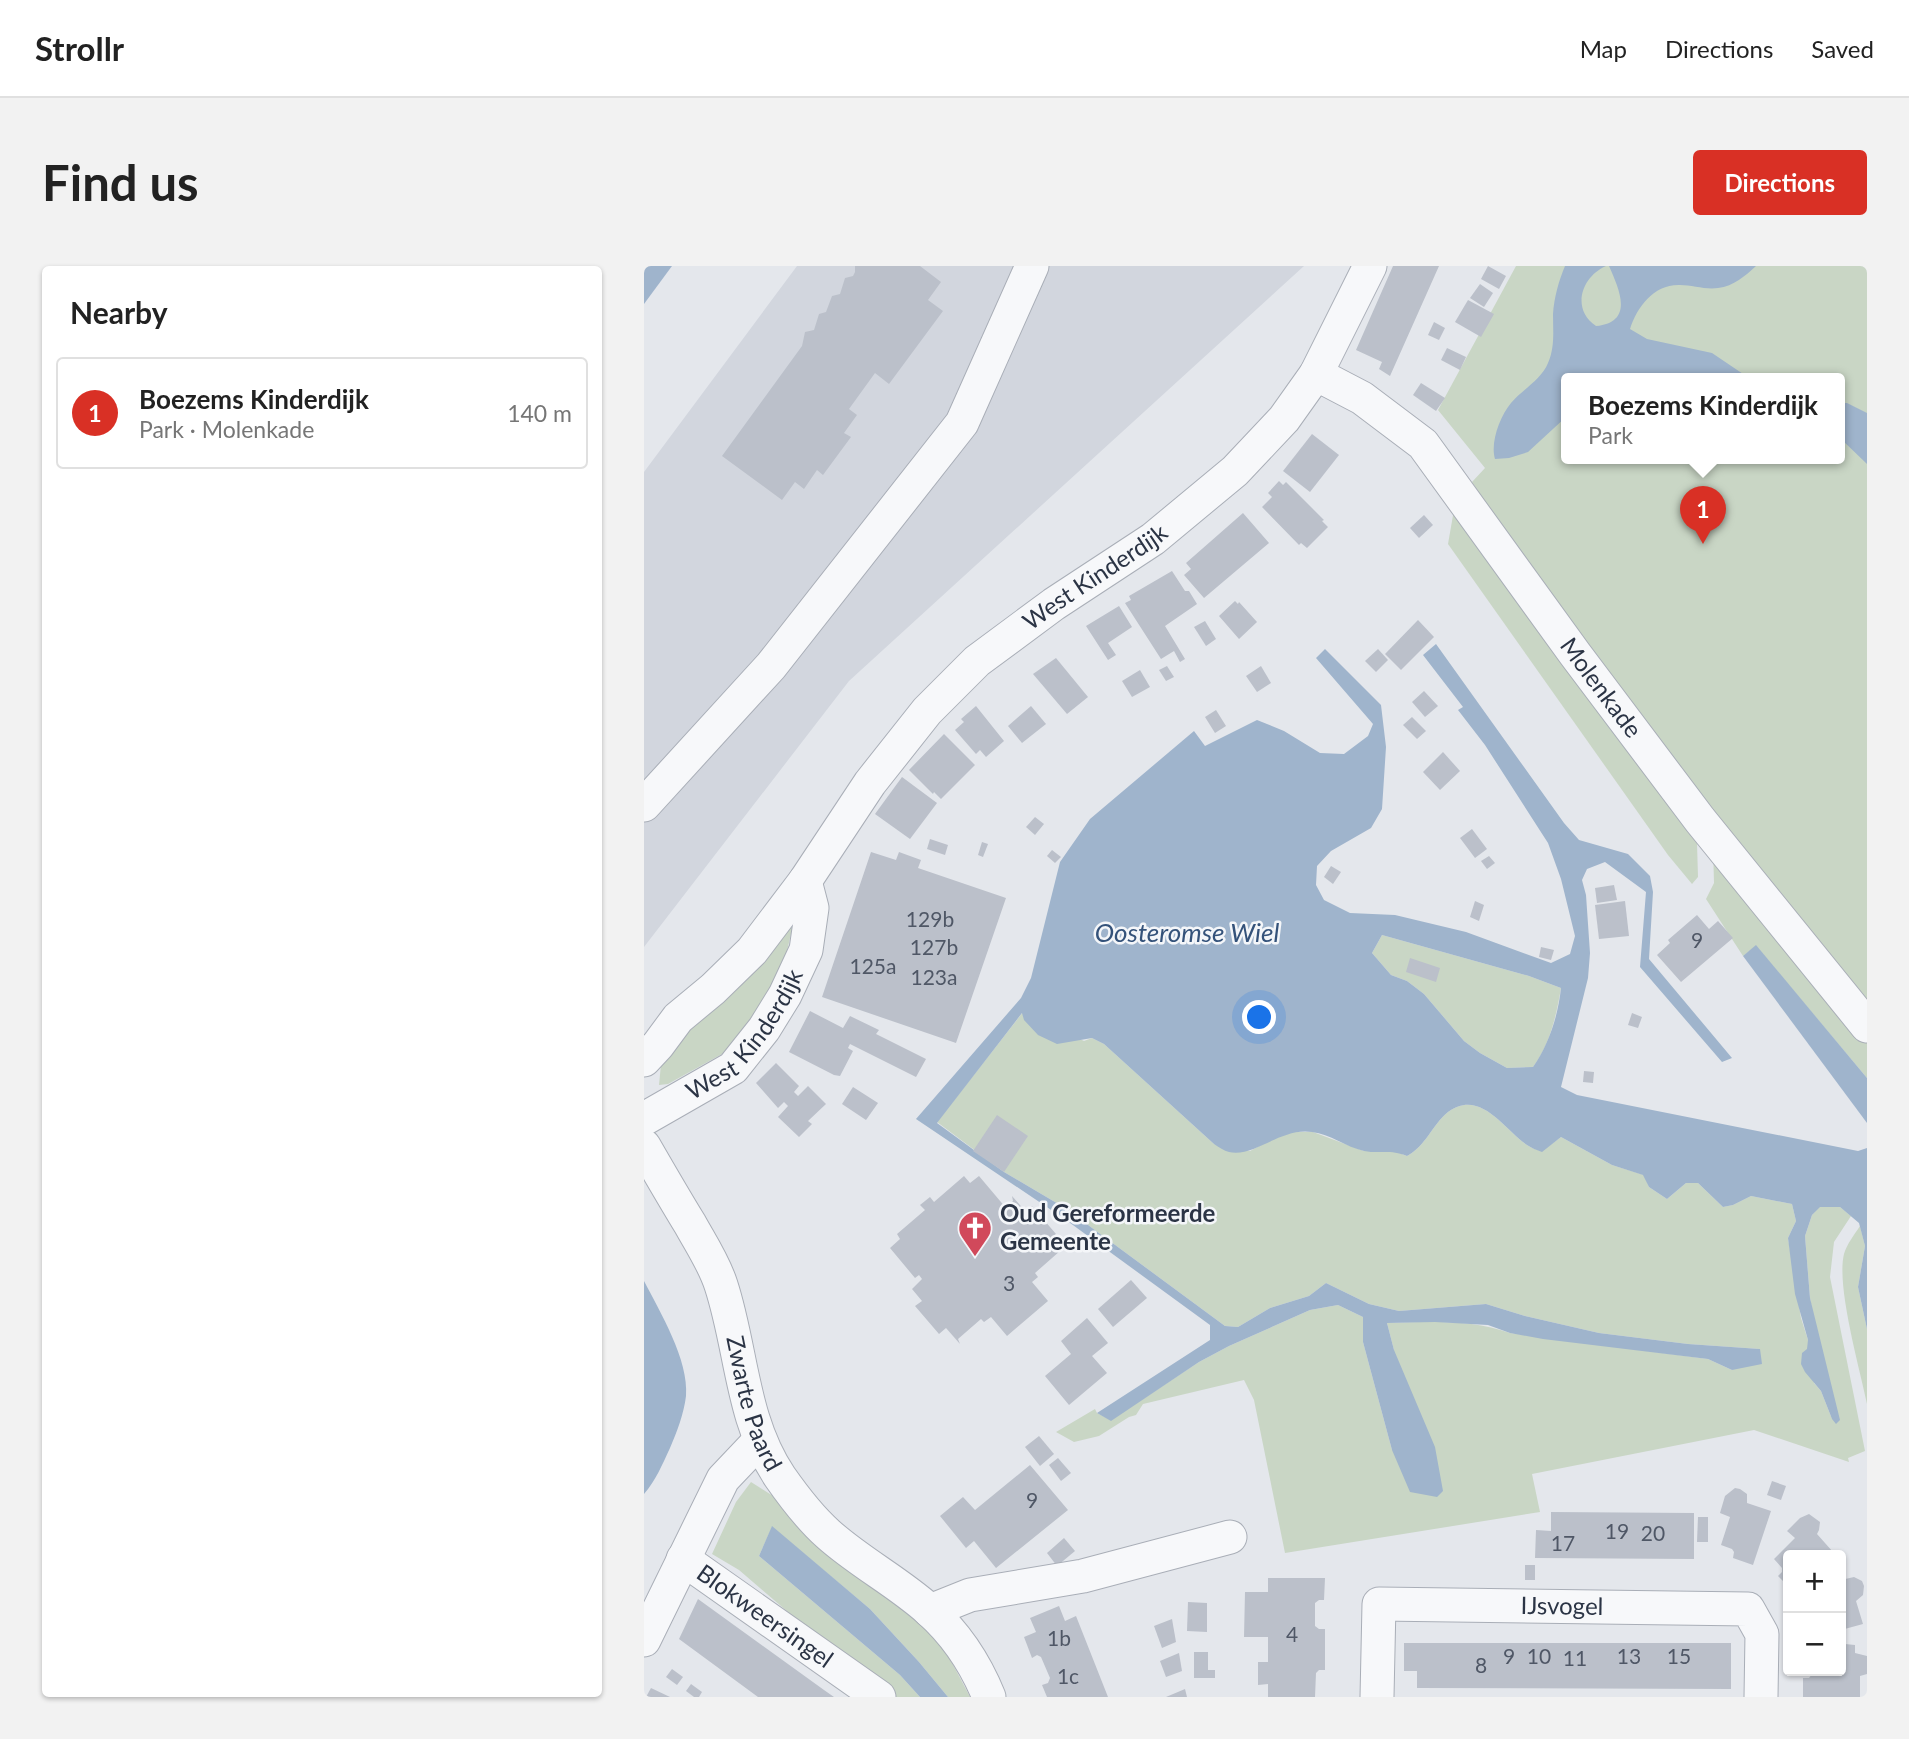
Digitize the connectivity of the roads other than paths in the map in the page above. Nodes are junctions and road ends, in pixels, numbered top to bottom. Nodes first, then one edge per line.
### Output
1 (1032, 266) edge
2 (1370, 266) edge
3 (1316, 374) junction
4 (644, 805) edge
5 (805, 881) junction
6 (678, 1018) junction
7 (1867, 1026) edge
8 (644, 1032) edge
9 (644, 1060) edge
10 (644, 1119) edge
11 (644, 1146) edge
12 (760, 1440) junction
13 (1230, 1537) dead end
14 (683, 1559) junction
15 (930, 1611) junction
16 (644, 1640) edge
17 (879, 1697) edge
18 (989, 1697) edge
19 (1377, 1697) edge
20 (1761, 1697) edge

1 - 4 street
2 - 3 street, West Kinderdijk
3 - 5 street, West Kinderdijk
3 - 7 street, Molenkade
5 - 6 street, West Kinderdijk
5 - 10 street, West Kinderdijk
6 - 8 street, West Kinderdijk
6 - 9 street, West Kinderdijk
11 - 12 street, Zwarte Paard
12 - 14 street
12 - 15 street, Zwarte Paard
13 - 15 street
14 - 16 street
14 - 17 street, Blokweersingel
15 - 18 street, Zwarte Paard
19 - 20 street, IJsvogel

